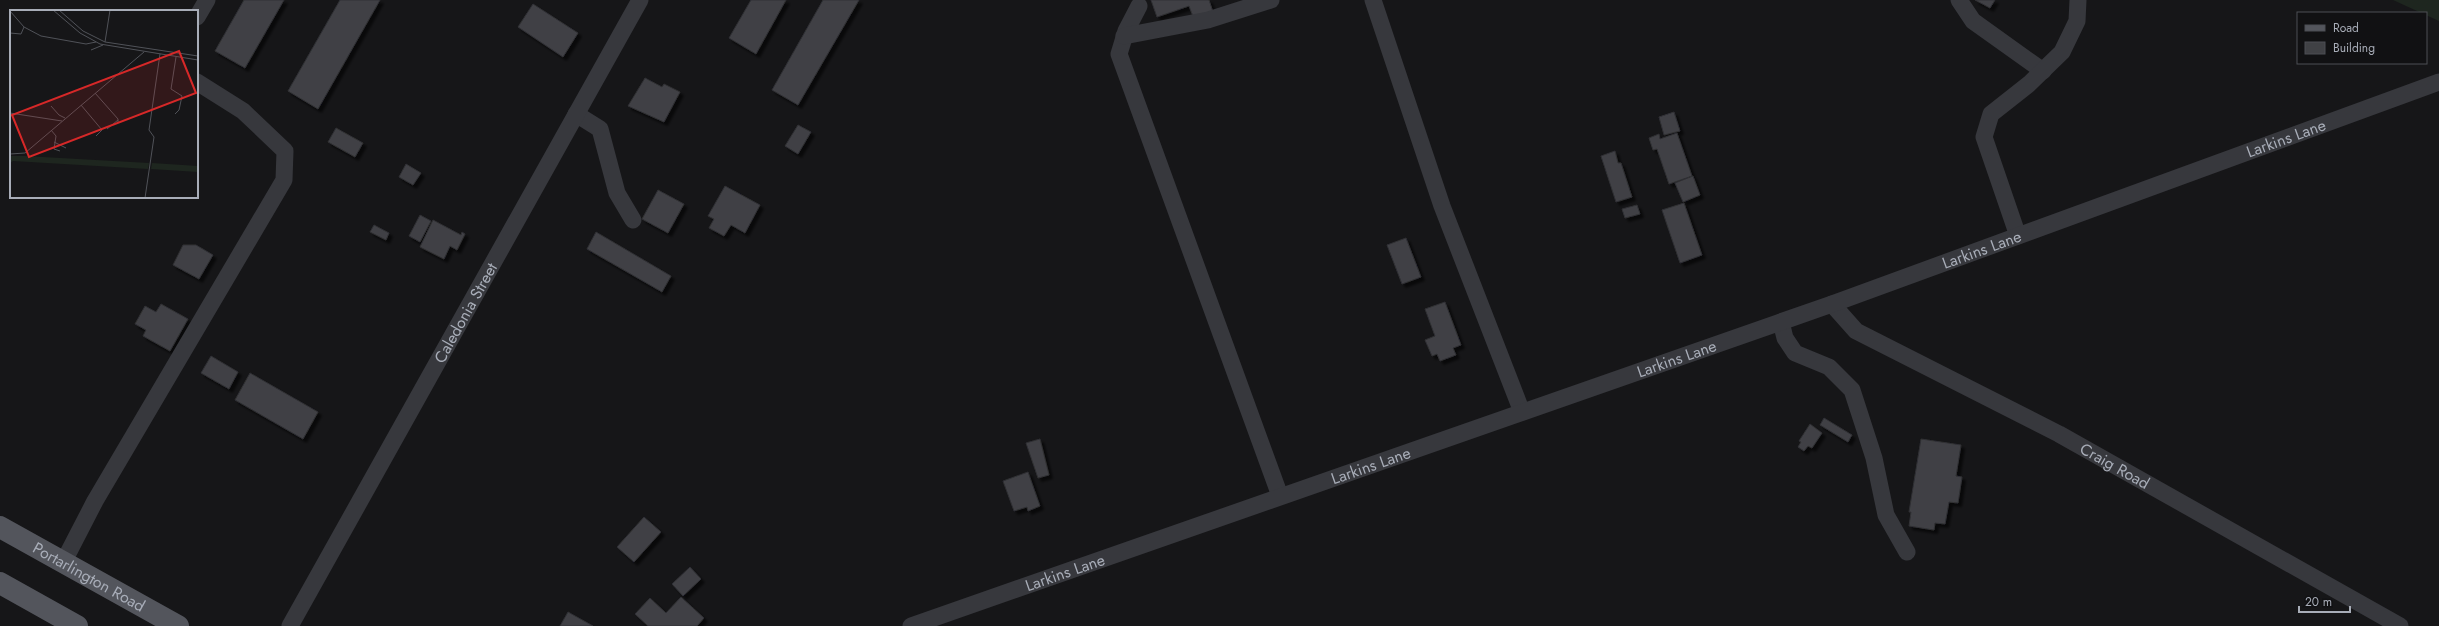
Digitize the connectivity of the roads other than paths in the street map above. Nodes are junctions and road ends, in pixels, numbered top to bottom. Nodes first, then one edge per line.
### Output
1 (207, 0) edge
2 (640, 0) edge
3 (1271, 0) edge
4 (1373, 0) edge
5 (1959, 0) edge
6 (2078, 0) edge
7 (1139, 6) dead end
8 (198, 15) edge
9 (1124, 36) junction
10 (2043, 71) junction
11 (2439, 82) edge
12 (198, 83) edge
13 (576, 114) junction
14 (633, 220) dead end
15 (2018, 236) junction
16 (1832, 304) junction
17 (1781, 322) junction
18 (1522, 412) junction
19 (1280, 496) junction
20 (0, 527) edge
21 (1907, 552) dead end
22 (64, 563) junction
23 (0, 583) edge
24 (77, 626) edge
25 (178, 626) edge
26 (290, 626) edge
27 (911, 626) edge
28 (2400, 626) edge

1 - 8 street
2 - 13 street, Caledonia Street
3 - 9 street
4 - 18 street
5 - 10 street
6 - 10 street
7 - 9 street
9 - 19 street
10 - 15 street
11 - 15 street, Larkins Lane
12 - 22 street
13 - 14 street
13 - 26 street, Caledonia Street
15 - 16 street, Larkins Lane
16 - 17 street, Larkins Lane
16 - 28 street, Craig Road
17 - 18 street, Larkins Lane
17 - 21 street
18 - 19 street, Larkins Lane
19 - 27 street, Larkins Lane
20 - 22 main road, Portarlington Road
22 - 25 main road, Portarlington Road
23 - 24 main road

